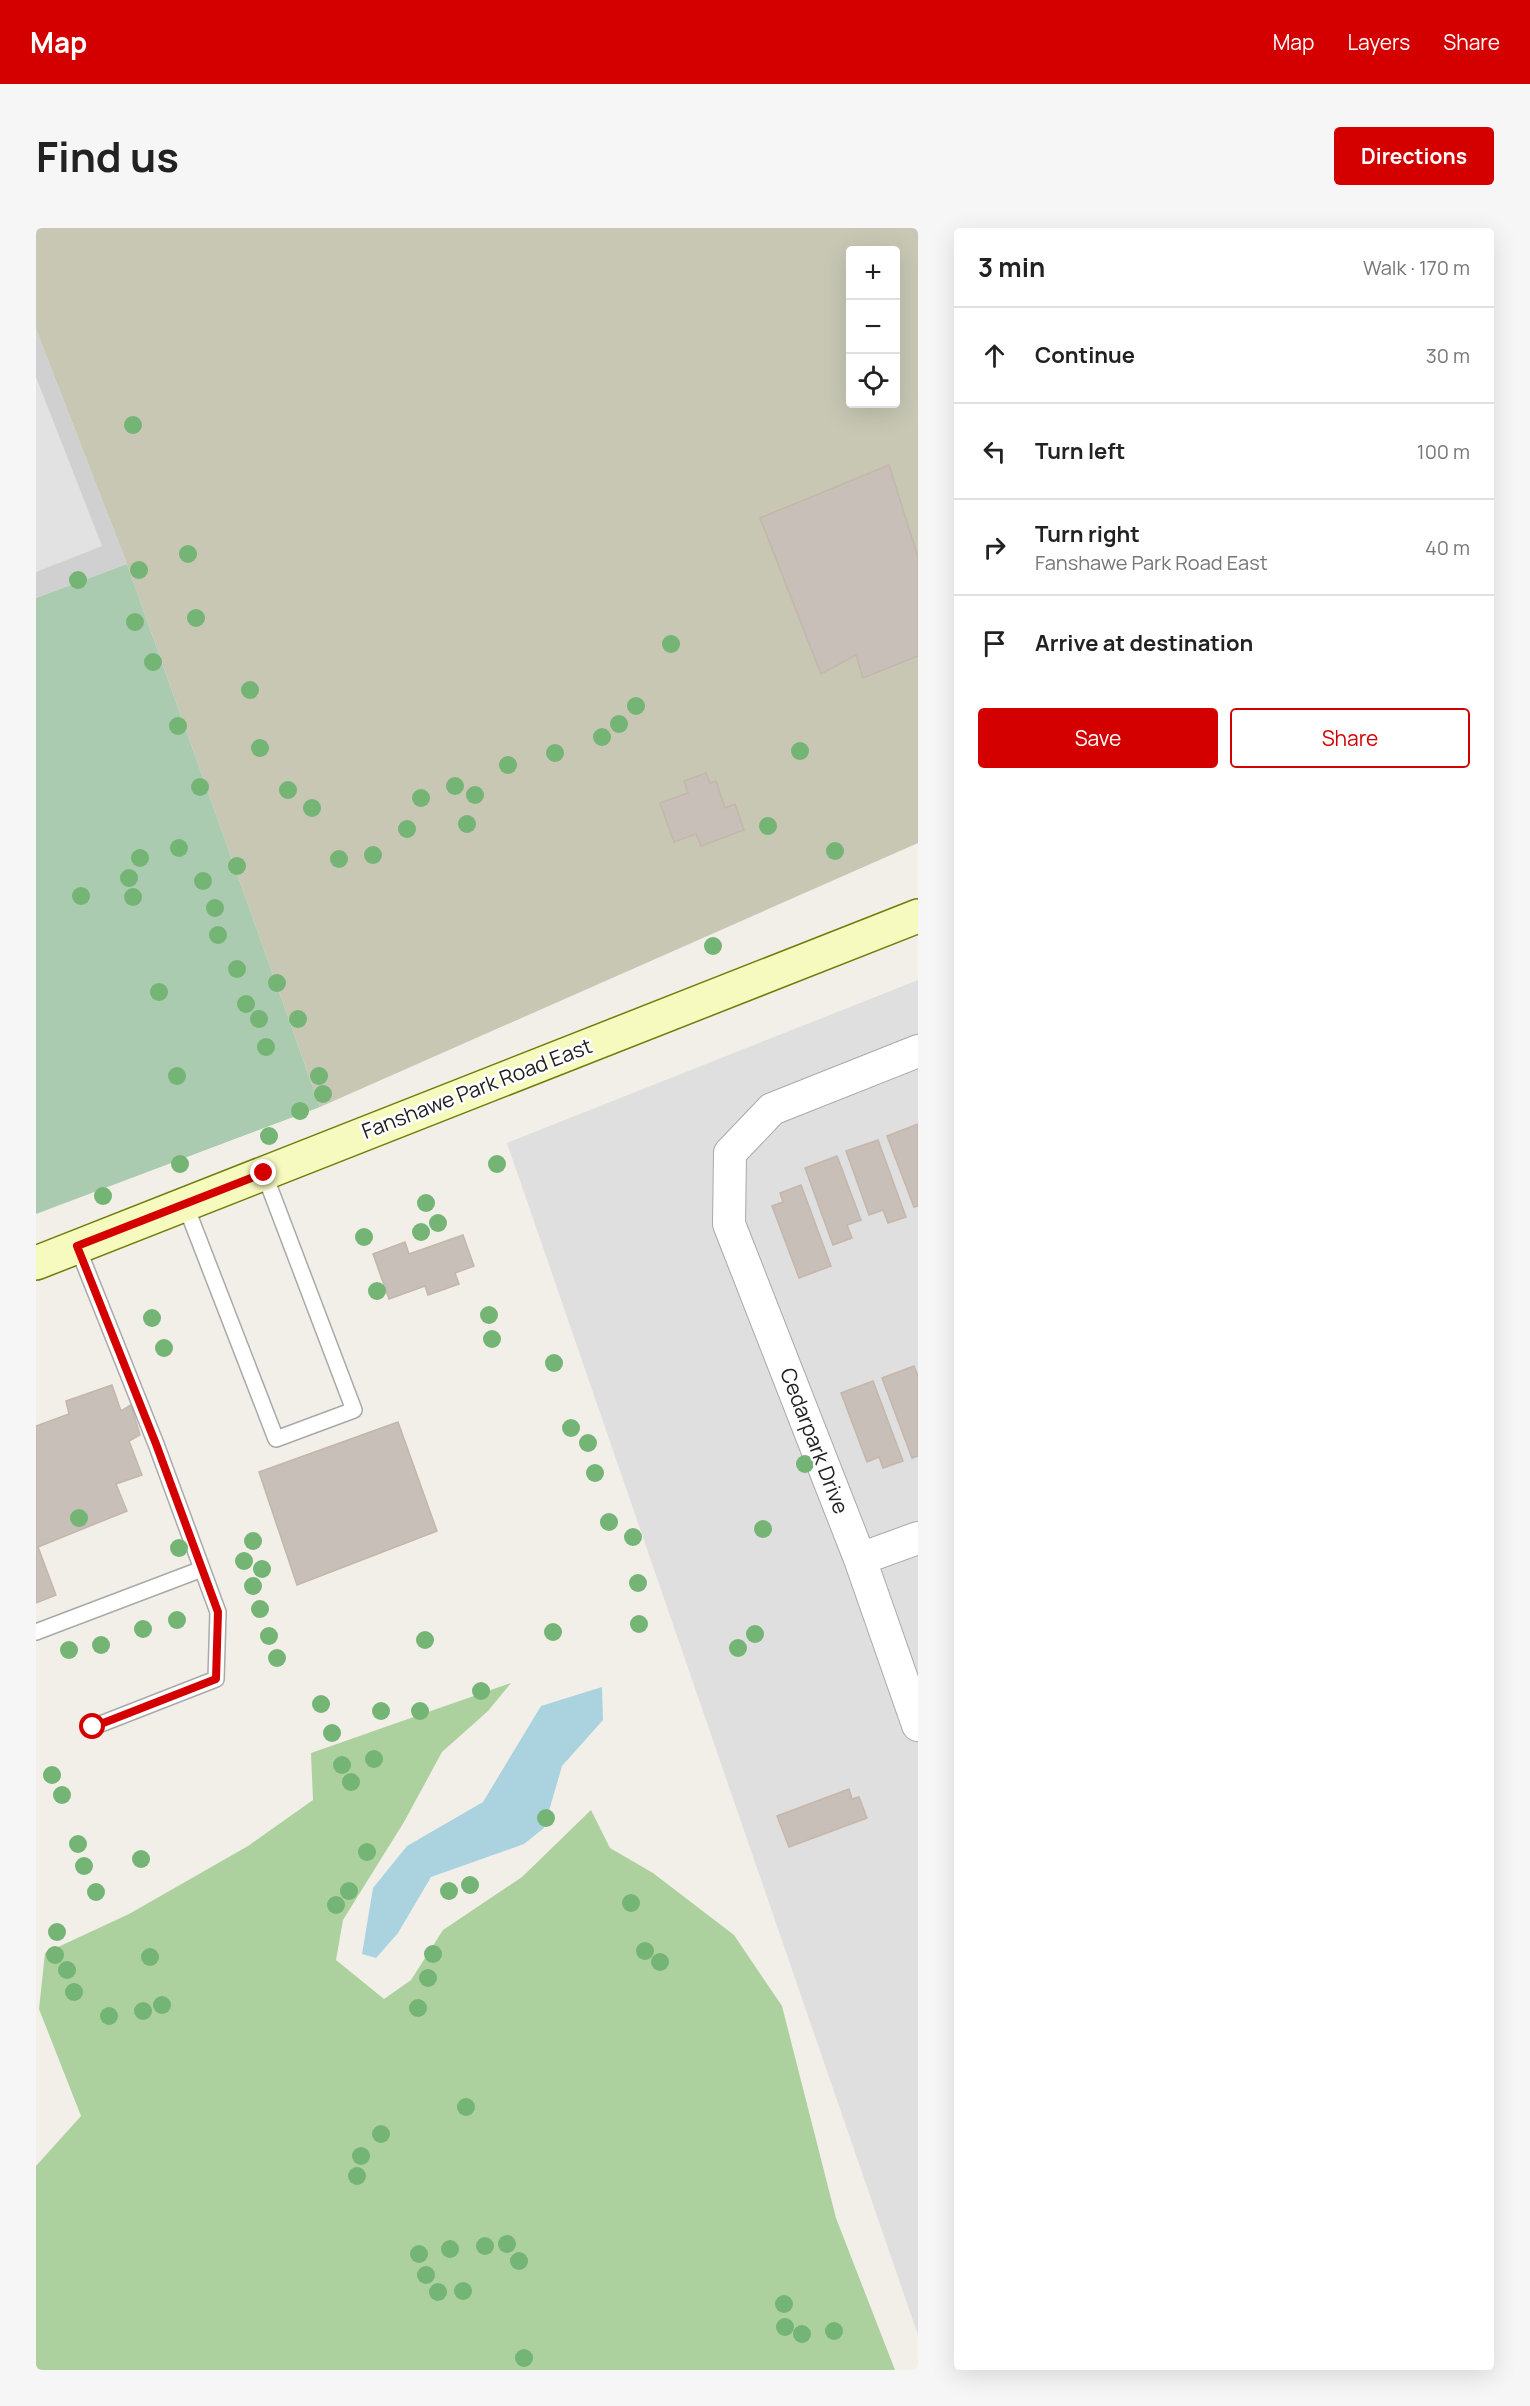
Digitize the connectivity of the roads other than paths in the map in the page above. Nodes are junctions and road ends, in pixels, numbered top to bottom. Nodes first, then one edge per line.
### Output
1 (918, 916) edge
2 (918, 1051) edge
3 (264, 1173) junction
4 (185, 1204) junction
5 (77, 1246) junction
6 (36, 1263) edge
7 (918, 1538) edge
8 (860, 1559) junction
9 (202, 1569) junction
10 (36, 1632) edge
11 (918, 1725) edge
12 (93, 1727) dead end

1 - 3 main road, Fanshawe Park Road East
2 - 8 street, Cedarpark Drive
3 - 4 main road, Fanshawe Park Road East
3 - 4 lane
4 - 5 main road, Fanshawe Park Road East
5 - 6 main road, Fanshawe Park Road East
5 - 9 lane
7 - 8 street
8 - 11 street, Cedarpark Drive
9 - 10 lane
9 - 12 lane

